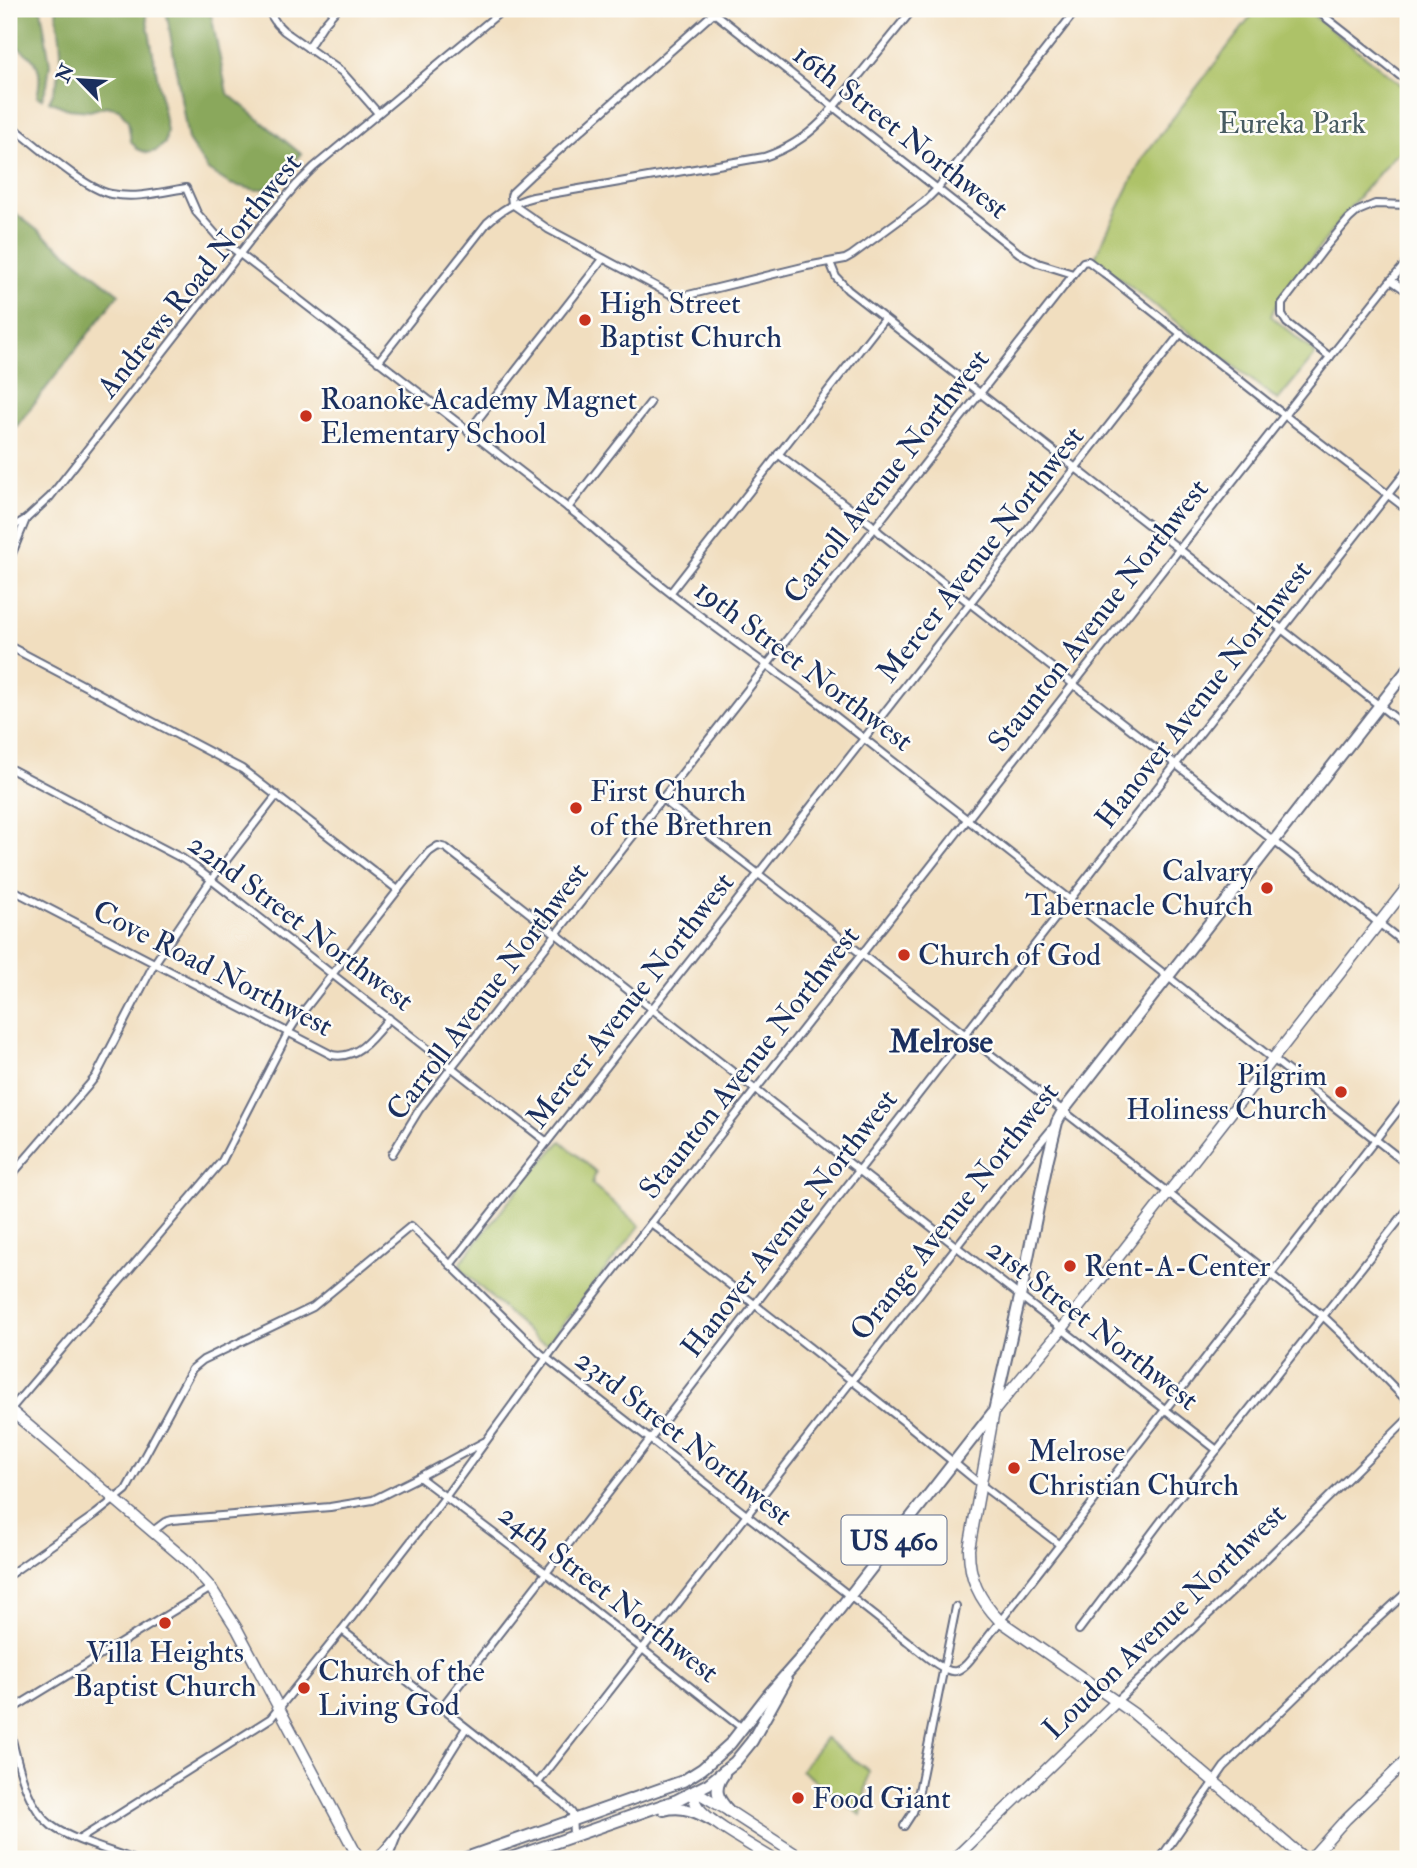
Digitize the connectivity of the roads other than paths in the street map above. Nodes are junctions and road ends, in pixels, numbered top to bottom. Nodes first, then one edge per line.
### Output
1 (267, 9) edge
2 (337, 9) edge
3 (504, 9) edge
4 (913, 9) edge
5 (1077, 9) edge
6 (1315, 9) edge
7 (714, 10) edge
8 (309, 48) junction
9 (1408, 82) edge
10 (834, 107) junction
11 (378, 113) junction
12 (9, 124) edge
13 (937, 189) junction
14 (512, 204) junction
15 (1408, 205) edge
16 (239, 254) junction
17 (603, 259) junction
18 (1408, 261) edge
19 (830, 262) junction
20 (1073, 274) junction
21 (1391, 280) junction
22 (1408, 292) edge
23 (884, 318) junction
24 (1181, 333) junction
25 (1330, 357) junction
26 (378, 362) junction
27 (980, 393) junction
28 (650, 403) dead end
29 (1284, 415) junction
30 (468, 432) junction
31 (778, 454) junction
32 (1076, 467) junction
33 (1408, 469) edge
34 (1388, 495) junction
35 (568, 508) junction
36 (1408, 510) edge
37 (26, 519) junction
38 (875, 527) junction
39 (9, 528) edge
40 (1179, 549) junction
41 (9, 561) edge
42 (671, 592) junction
43 (970, 603) junction
44 (1283, 629) junction
45 (9, 646) edge
46 (767, 665) junction
47 (1408, 669) edge
48 (1073, 684) junction
49 (1379, 706) junction
50 (1408, 728) edge
51 (864, 739) junction
52 (1177, 765) junction
53 (9, 768) edge
54 (277, 795) junction
55 (662, 799) junction
56 (968, 820) junction
57 (1274, 841) junction
58 (758, 874) junction
59 (211, 880) junction
60 (1408, 886) edge
61 (9, 888) edge
62 (398, 890) junction
63 (1071, 901) junction
64 (1379, 923) junction
65 (556, 934) junction
66 (1408, 946) edge
67 (862, 955) junction
68 (154, 964) junction
69 (333, 975) junction
70 (1169, 976) junction
71 (652, 1009) junction
72 (389, 1018) junction
73 (288, 1033) junction
74 (965, 1035) junction
75 (1273, 1059) junction
76 (451, 1068) junction
77 (755, 1090) junction
78 (1408, 1098) edge
79 (1060, 1117) junction
80 (1377, 1139) junction
81 (547, 1142) junction
82 (392, 1154) dead end
83 (1408, 1165) edge
84 (860, 1171) junction
85 (9, 1178) edge
86 (1168, 1193) junction
87 (1408, 1209) edge
88 (652, 1223) junction
89 (957, 1247) junction
90 (450, 1265) junction
91 (1270, 1275) junction
92 (1020, 1297) junction
93 (755, 1304) junction
94 (1323, 1316) junction
95 (1062, 1329) junction
96 (547, 1358) junction
97 (852, 1381) junction
98 (1408, 1402) edge
99 (9, 1410) edge
100 (1165, 1410) junction
101 (994, 1411) junction
102 (1408, 1419) edge
103 (649, 1439) junction
104 (486, 1441) junction
105 (1217, 1450) junction
106 (954, 1462) junction
107 (419, 1477) junction
108 (980, 1484) junction
109 (446, 1496) junction
110 (116, 1499) junction
111 (747, 1516) junction
112 (152, 1531) junction
113 (1059, 1544) junction
114 (546, 1573) junction
115 (9, 1575) edge
116 (211, 1588) junction
117 (1408, 1591) edge
118 (850, 1595) junction
119 (956, 1607) dead end
120 (999, 1620) junction
121 (342, 1630) junction
122 (1079, 1630) dead end
123 (643, 1650) junction
124 (792, 1668) junction
125 (944, 1668) junction
126 (1117, 1701) junction
127 (278, 1708) junction
128 (441, 1708) junction
129 (9, 1711) edge
130 (9, 1728) edge
131 (466, 1728) junction
132 (742, 1728) junction
133 (1408, 1759) edge
134 (727, 1769) junction
135 (1213, 1781) junction
136 (537, 1784) junction
137 (661, 1788) junction
138 (695, 1791) junction
139 (729, 1811) junction
140 (572, 1819) junction
141 (713, 1821) junction
142 (904, 1826) dead end
143 (598, 1827) junction
144 (399, 1831) junction
145 (573, 1835) junction
146 (80, 1839) junction
147 (357, 1857) edge
148 (132, 1859) edge
149 (388, 1859) edge
150 (463, 1859) edge
151 (508, 1859) edge
152 (773, 1859) edge
153 (803, 1859) edge
154 (954, 1859) edge
155 (1160, 1859) edge
156 (1308, 1859) edge

1 - 8 street
2 - 8 street
3 - 11 street, Andrews Road Northwest
4 - 10 street
5 - 13 street
6 - 9 street
7 - 10 street, 16th Street Northwest
7 - 14 street
8 - 11 street
10 - 13 street, 16th Street Northwest
10 - 14 street
11 - 16 street, Andrews Road Northwest
12 - 16 street, 19th Street Northwest
13 - 19 street
13 - 20 street, 16th Street Northwest
14 - 17 street
14 - 26 street
15 - 25 street
16 - 26 street, 19th Street Northwest
16 - 37 street, Andrews Road Northwest
17 - 19 street
17 - 30 street
18 - 21 street, Staunton Avenue Northwest
19 - 23 street
20 - 24 street, Carroll Avenue Northwest
20 - 27 street, Carroll Avenue Northwest
21 - 22 street
21 - 25 street, Staunton Avenue Northwest
23 - 27 street
23 - 31 street
24 - 29 street
24 - 32 street, Mercer Avenue Northwest
25 - 29 street, Staunton Avenue Northwest
26 - 30 street, 19th Street Northwest
27 - 32 street
27 - 38 street, Carroll Avenue Northwest
28 - 35 street
29 - 34 street
29 - 40 street, Staunton Avenue Northwest
30 - 35 street, 19th Street Northwest
31 - 38 street
31 - 42 street
32 - 40 street
32 - 43 street, Mercer Avenue Northwest
33 - 34 street, Hanover Avenue Northwest
34 - 36 street
34 - 44 street, Hanover Avenue Northwest
35 - 42 street, 19th Street Northwest
37 - 39 street, Andrews Road Northwest
37 - 41 street
38 - 43 street
38 - 46 street, Carroll Avenue Northwest
40 - 44 street
40 - 48 street, Staunton Avenue Northwest
42 - 46 street, 19th Street Northwest
43 - 48 street
43 - 51 street, Mercer Avenue Northwest
44 - 49 street
44 - 52 street, Hanover Avenue Northwest
45 - 54 street
46 - 51 street, 19th Street Northwest
46 - 55 street, Carroll Avenue Northwest
47 - 49 main road, Orange Avenue Northwest / US 460
48 - 52 street
48 - 56 street, Staunton Avenue Northwest
49 - 50 street
49 - 57 main road, Orange Avenue Northwest / US 460
51 - 56 street, 19th Street Northwest
51 - 58 street, Mercer Avenue Northwest
52 - 57 street
52 - 63 street, Hanover Avenue Northwest
53 - 59 street, 22nd Street Northwest
54 - 59 street
54 - 62 street
55 - 58 street
55 - 65 street, Carroll Avenue Northwest
56 - 63 street, 19th Street Northwest
56 - 67 street, Staunton Avenue Northwest
57 - 64 street
57 - 70 main road, Orange Avenue Northwest / US 460
58 - 67 street
58 - 71 street, Mercer Avenue Northwest
59 - 68 street
59 - 69 street, 22nd Street Northwest
60 - 64 street
61 - 68 street, Cove Road Northwest
62 - 65 street, 21st Street Northwest
62 - 69 street
63 - 70 street, 19th Street Northwest
63 - 74 street, Hanover Avenue Northwest
64 - 66 street
64 - 75 street
65 - 71 street, 21st Street Northwest
65 - 76 street, Carroll Avenue Northwest
67 - 74 street
67 - 77 street, Staunton Avenue Northwest
68 - 73 street, Cove Road Northwest
68 - 85 street
69 - 72 street, 22nd Street Northwest
69 - 73 street
70 - 75 street, 19th Street Northwest
70 - 79 main road, Orange Avenue Northwest / US 460
71 - 77 street, 21st Street Northwest
71 - 81 street, Mercer Avenue Northwest
72 - 73 street, Cove Road Northwest
72 - 76 street, 22nd Street Northwest
73 - 99 street
74 - 79 street
74 - 84 street, Hanover Avenue Northwest
75 - 80 street, 19th Street Northwest
75 - 86 street
76 - 81 street, 22nd Street Northwest
76 - 82 street, Carroll Avenue Northwest
77 - 84 street, 21st Street Northwest
77 - 88 street, Staunton Avenue Northwest
78 - 80 street
79 - 86 street
79 - 89 street, Orange Avenue Northwest
79 - 92 main road, US 460
80 - 83 street, 19th Street Northwest
80 - 91 street
81 - 90 street, Mercer Avenue Northwest
84 - 89 street, 21st Street Northwest
84 - 93 street, Hanover Avenue Northwest
86 - 91 street
86 - 95 street
87 - 94 street
88 - 93 street
88 - 96 street, Staunton Avenue Northwest
89 - 92 street, 21st Street Northwest
89 - 97 street, Orange Avenue Northwest
90 - 96 street, 23rd Street Northwest
90 - 110 street, 23rd Street Northwest
91 - 94 street
91 - 100 street
92 - 95 street, 21st Street Northwest
92 - 101 main road, US 460
93 - 97 street
93 - 103 street, Hanover Avenue Northwest
94 - 98 street
94 - 105 street
95 - 100 street, 21st Street Northwest
95 - 101 street
96 - 103 street, 23rd Street Northwest
96 - 104 street, Staunton Avenue Northwest
97 - 106 street
97 - 111 street, Orange Avenue Northwest
99 - 110 street
100 - 105 street, 21st Street Northwest
100 - 113 street
101 - 106 main road, US 460
101 - 108 street
102 - 126 street, Loudon Avenue Northwest
103 - 111 street, 23rd Street Northwest
103 - 114 street, Hanover Avenue Northwest
104 - 107 street
104 - 109 street, Staunton Avenue Northwest
105 - 122 street
106 - 108 street
106 - 118 main road, US 460
107 - 109 street, 24th Street Northwest
107 - 112 street
108 - 113 street
108 - 120 street
109 - 114 street, 24th Street Northwest
109 - 121 street, Staunton Avenue Northwest
110 - 112 street
110 - 115 street
111 - 118 street, 23rd Street Northwest
111 - 123 street, Orange Avenue Northwest
112 - 116 street
113 - 120 street
114 - 123 street, 24th Street Northwest
114 - 128 street, Hanover Avenue Northwest
116 - 127 street
116 - 129 street
117 - 135 street
118 - 124 main road, US 460
118 - 125 street, 23rd Street Northwest
119 - 125 street
120 - 125 street
120 - 126 street
121 - 127 street, Staunton Avenue Northwest
121 - 128 street
123 - 132 street, 24th Street Northwest
123 - 136 street, Orange Avenue Northwest
124 - 132 main road, US 460
124 - 134 main road, US 460
125 - 142 street
126 - 135 street
126 - 154 street, Loudon Avenue Northwest
127 - 146 street, Staunton Avenue Northwest
127 - 147 street
128 - 131 street
130 - 146 street
131 - 136 street
131 - 144 street
132 - 137 main road, US 460
132 - 138 main road
133 - 156 street
134 - 138 main road, US 460
134 - 139 main road
135 - 155 street
135 - 156 street
136 - 140 street
137 - 138 main road
137 - 140 main road, US 460
138 - 139 street
138 - 141 street
138 - 143 main road, US 460
139 - 153 street
140 - 145 street
140 - 150 main road, US 460
141 - 143 main road
141 - 152 street
143 - 145 main road, US 460
144 - 147 street
144 - 149 street
145 - 151 main road, US 460
146 - 148 street

